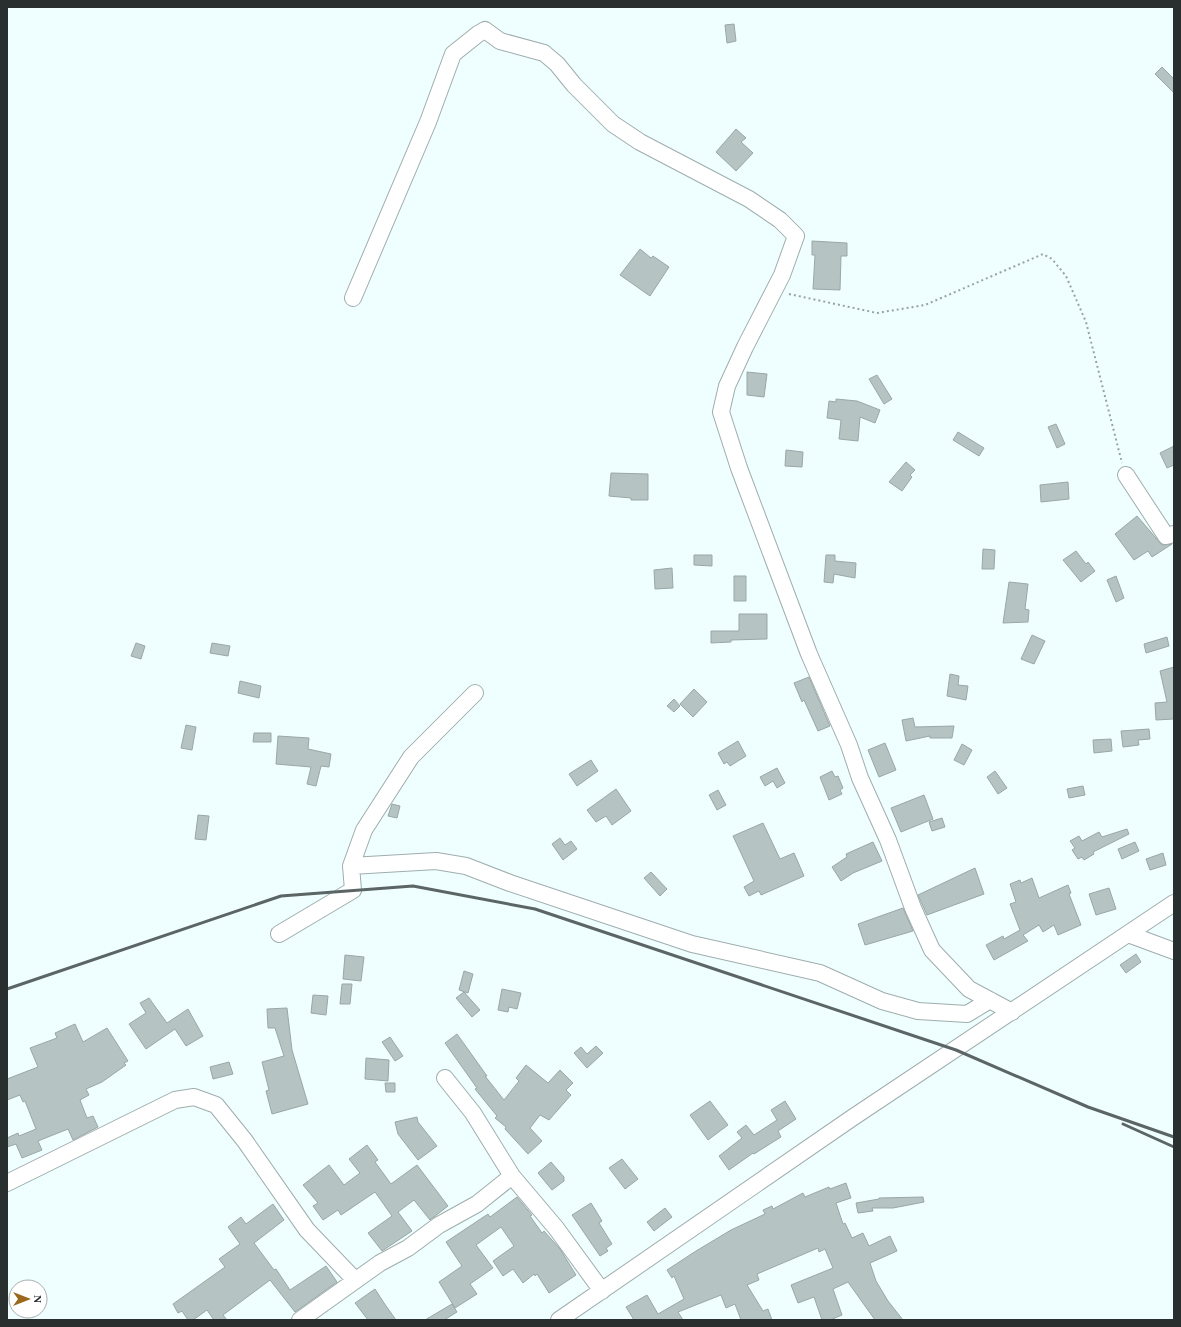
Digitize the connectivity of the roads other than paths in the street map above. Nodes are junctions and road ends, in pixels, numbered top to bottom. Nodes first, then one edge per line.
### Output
1 (353, 298) dead end
2 (1126, 475) road end
3 (1174, 534) edge
4 (475, 693) dead end
5 (351, 866) junction
6 (1174, 903) edge
7 (279, 934) dead end
8 (1128, 934) junction
9 (1174, 951) edge
10 (990, 1000) junction
11 (1012, 1012) junction
12 (445, 1078) dead end
13 (512, 1176) junction
14 (7, 1183) edge
15 (355, 1280) junction
16 (602, 1291) junction
17 (300, 1320) edge
18 (559, 1320) edge

1 - 10 street
2 - 3 street
4 - 5 street
5 - 7 street
5 - 10 street
6 - 8 street
8 - 9 street
8 - 11 street
10 - 11 street
11 - 16 street
12 - 13 street
13 - 15 street
13 - 16 street
14 - 15 street
15 - 17 street
16 - 18 street

